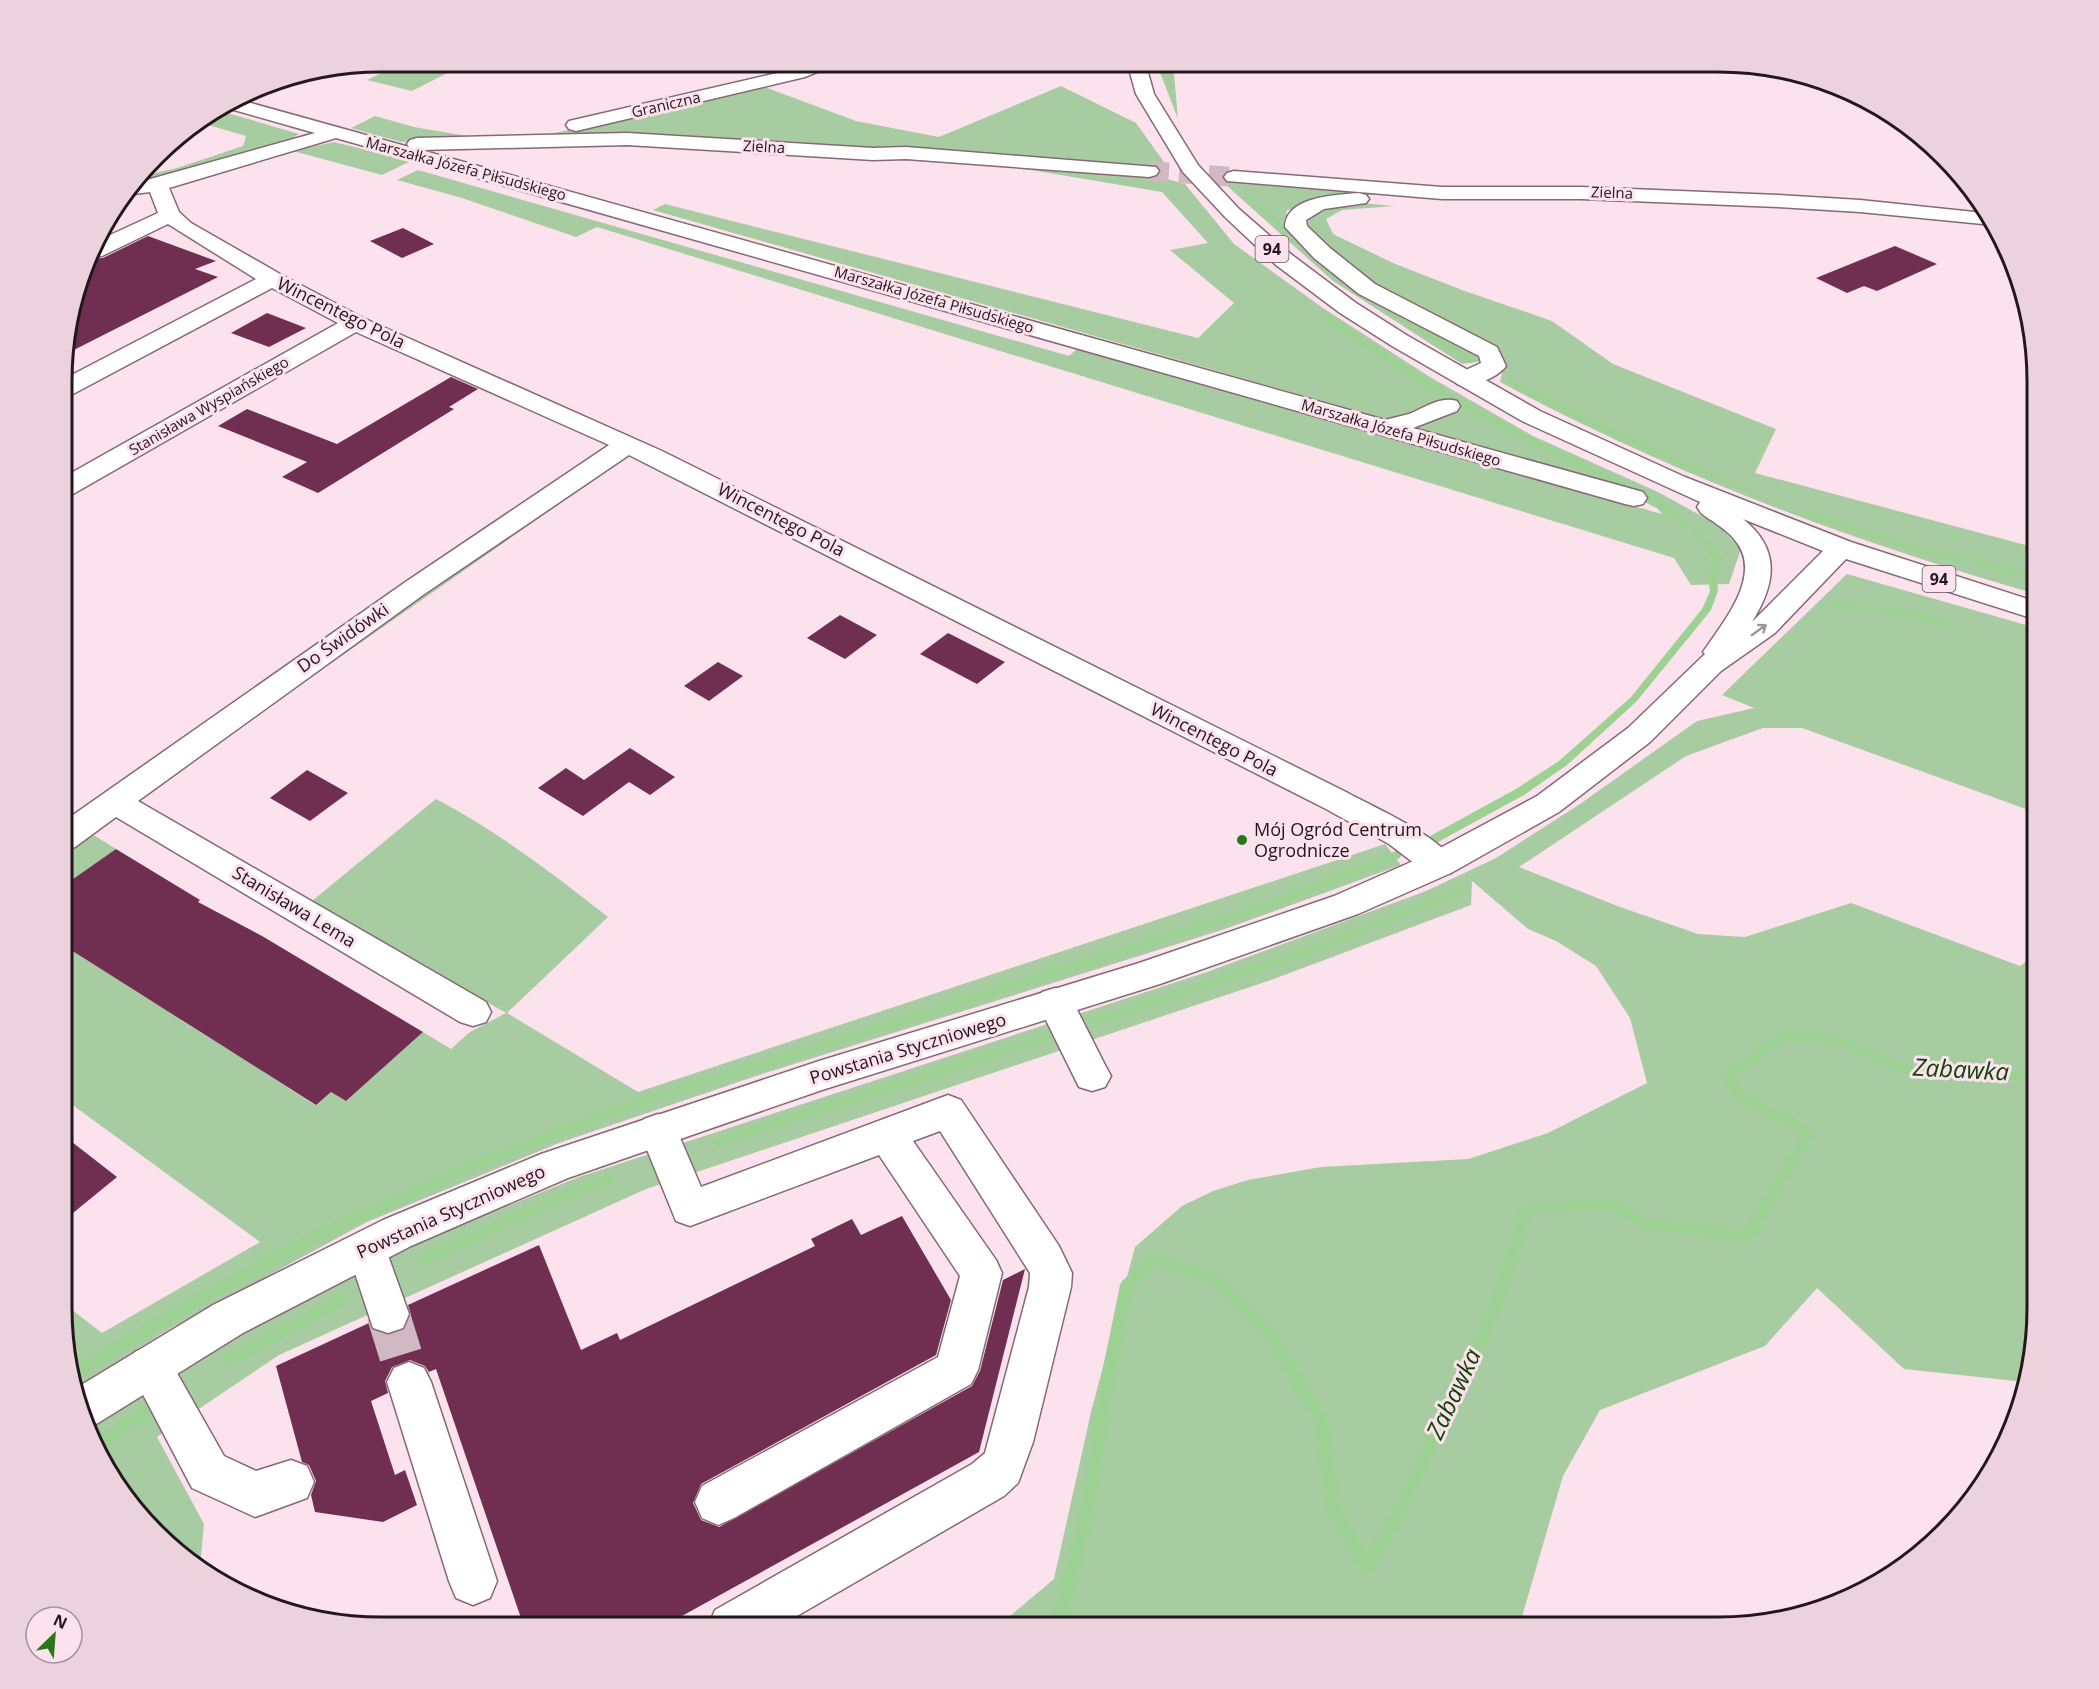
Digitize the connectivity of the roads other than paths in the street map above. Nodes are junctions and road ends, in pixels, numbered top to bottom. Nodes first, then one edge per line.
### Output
1 (805, 72) edge
2 (1138, 72) edge
3 (240, 106) edge
4 (334, 133) junction
5 (504, 141) junction
6 (379, 145) junction
7 (1149, 171) tunnel mouth
8 (1234, 177) tunnel mouth
9 (157, 185) junction
10 (140, 188) edge
11 (1442, 194) junction
12 (170, 215) junction
13 (1982, 219) edge
14 (103, 246) edge
15 (272, 279) junction
16 (355, 323) junction
17 (1466, 379) junction
18 (72, 385) edge
19 (1448, 406) dead end
20 (1382, 428) junction
21 (628, 444) junction
22 (72, 483) edge
23 (1676, 483) junction
24 (1634, 498) dead end
25 (1841, 548) junction
26 (2027, 607) edge
27 (1711, 664) junction
28 (115, 802) junction
29 (72, 833) edge
30 (1439, 864) junction
31 (1055, 1002) junction
32 (472, 1012) dead end
33 (1092, 1076) dead end
34 (658, 1130) junction
35 (887, 1135) junction
36 (367, 1249) junction
37 (388, 1314) tunnel mouth
38 (150, 1366) junction
39 (409, 1382) tunnel mouth
40 (88, 1405) edge
41 (291, 1482) dead end
42 (718, 1502) dead end
43 (473, 1581) dead end
44 (749, 1617) edge

1 - 5 street, Graniczna
2 - 17 street, 94
3 - 4 street, Marszałka Józefa Piłsudskiego
4 - 6 street, Marszałka Józefa Piłsudskiego
4 - 9 street
5 - 6 street, Zielna
5 - 7 street, Zielna
6 - 20 street, Marszałka Józefa Piłsudskiego
8 - 11 street, Zielna
9 - 10 street
9 - 12 street
11 - 13 street, Zielna
11 - 17 street
12 - 14 street
12 - 15 street, Wincentego Pola
15 - 16 street, Wincentego Pola
15 - 18 street
16 - 21 street, Wincentego Pola
16 - 22 street, Stanisława Wyspiańskiego
17 - 23 street, 94
19 - 20 street
20 - 24 street, Marszałka Józefa Piłsudskiego
21 - 28 street, Do Świdówki
21 - 30 street, Wincentego Pola
23 - 25 street, 94
23 - 27 street, Powstania Styczniowego
25 - 26 street, 94
27 -> 25 street, Powstania Styczniowego
27 - 30 street, Powstania Styczniowego
28 - 29 street, Do Świdówki
28 - 32 street, Stanisława Lema
30 - 31 street, Powstania Styczniowego
31 - 33 street
31 - 34 street, Powstania Styczniowego
34 - 35 street
34 - 36 street, Powstania Styczniowego
35 - 42 street
35 - 44 street
36 - 37 street
36 - 38 street, Powstania Styczniowego
38 - 40 street, Powstania Styczniowego
38 - 41 street
39 - 43 street

